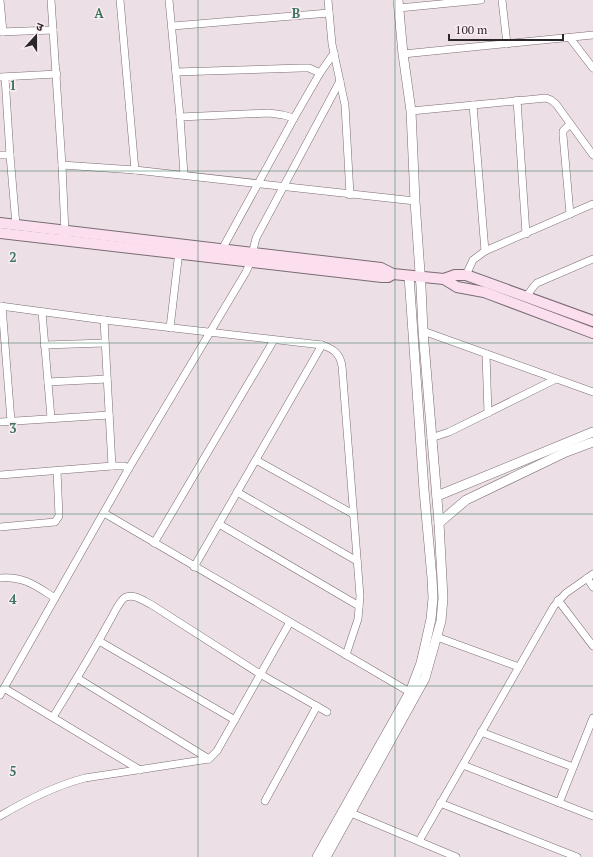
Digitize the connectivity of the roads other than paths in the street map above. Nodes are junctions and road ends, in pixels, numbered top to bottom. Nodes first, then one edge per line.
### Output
1 (0, 0) edge
2 (51, 0) edge
3 (120, 0) edge
4 (169, 0) edge
5 (328, 0) edge
6 (481, 0) edge
7 (502, 0) edge
8 (445, 2) edge
9 (399, 4) edge
10 (329, 13) junction
11 (172, 26) junction
12 (53, 30) junction
13 (1, 32) edge
14 (593, 35) edge
15 (570, 38) junction
16 (507, 44) junction
17 (334, 53) junction
18 (403, 54) junction
19 (593, 68) edge
20 (176, 72) junction
21 (320, 73) junction
22 (56, 74) junction
23 (2, 77) edge
24 (340, 81) junction
25 (517, 100) junction
26 (473, 104) junction
27 (411, 111) junction
28 (180, 117) junction
29 (294, 118) junction
30 (570, 124) junction
31 (0, 155) edge
32 (10, 155) junction
33 (593, 155) edge
34 (62, 165) junction
35 (135, 170) junction
36 (184, 175) junction
37 (257, 184) junction
38 (283, 187) junction
39 (350, 194) junction
40 (415, 201) junction
41 (593, 204) edge
42 (570, 214) junction
43 (0, 223) edge
44 (16, 225) junction
45 (0, 233) edge
46 (526, 234) junction
47 (64, 236) junction
48 (179, 249) junction
49 (485, 251) junction
50 (220, 254) junction
51 (250, 258) junction
52 (593, 259) edge
53 (466, 275) junction
54 (409, 276) junction
55 (421, 276) junction
56 (444, 279) junction
57 (526, 297) junction
58 (1, 306) edge
59 (42, 312) junction
60 (592, 319) edge
61 (104, 320) junction
62 (170, 328) junction
63 (423, 331) junction
64 (593, 332) edge
65 (209, 333) junction
66 (274, 340) junction
67 (105, 343) junction
68 (44, 345) junction
69 (322, 345) junction
70 (486, 354) junction
71 (107, 379) junction
72 (556, 379) junction
73 (48, 382) junction
74 (593, 392) edge
75 (488, 413) junction
76 (109, 415) junction
77 (51, 418) junction
78 (11, 421) junction
79 (0, 422) edge
80 (593, 432) edge
81 (431, 438) junction
82 (593, 442) edge
83 (256, 460) junction
84 (112, 466) junction
85 (129, 468) junction
86 (57, 471) junction
87 (0, 474) edge
88 (237, 492) junction
89 (437, 496) junction
90 (438, 508) junction
91 (426, 509) junction
92 (104, 513) junction
93 (353, 514) junction
94 (439, 523) junction
95 (219, 524) junction
96 (0, 527) edge
97 (154, 542) junction
98 (357, 561) junction
99 (194, 567) junction
100 (590, 576) edge
101 (0, 578) edge
102 (593, 587) edge
103 (55, 598) junction
104 (558, 600) junction
105 (359, 606) junction
106 (290, 622) junction
107 (438, 636) junction
108 (99, 640) junction
109 (593, 646) edge
110 (346, 655) junction
111 (519, 667) junction
112 (260, 674) junction
113 (76, 678) junction
114 (4, 688) junction
115 (413, 694) junction
116 (0, 695) edge
117 (317, 706) junction
118 (327, 712) dead end
119 (53, 717) junction
120 (593, 718) edge
121 (235, 720) junction
122 (481, 732) junction
123 (209, 759) junction
124 (462, 765) junction
125 (573, 767) junction
126 (140, 770) junction
127 (266, 801) dead end
128 (559, 802) junction
129 (440, 803) junction
130 (351, 813) junction
131 (0, 816) edge
132 (593, 816) edge
133 (419, 841) junction
134 (317, 857) edge
135 (326, 857) edge
136 (456, 857) edge
137 (577, 857) edge

1 - 13 street
2 - 12 street
3 - 35 street
4 - 11 street
5 - 10 street
6 - 8 street
7 - 16 street
8 - 9 street
9 - 18 street
10 - 11 street
10 - 17 street
11 - 20 street
12 - 13 street
12 - 22 street
14 - 15 street
15 - 16 street
15 - 19 street
16 - 18 street
17 - 21 street
17 - 24 street
18 - 27 street
20 - 21 street
20 - 28 street
21 - 29 street
22 - 23 street
22 - 34 street
23 - 32 street
24 - 38 street
24 - 39 street
25 - 26 street
25 - 30 street
25 - 46 street
26 - 27 street
26 - 49 street
27 - 40 street
28 - 29 street
28 - 36 street
29 - 37 street
30 - 33 street
30 - 42 street
31 - 32 street
32 - 44 street
34 - 35 street
34 - 47 street
35 - 36 street
36 - 37 street
37 - 38 street
37 - 50 street
38 - 39 street
38 - 51 street
39 - 40 street
40 - 55 street
41 - 42 street
42 - 46 street
43 - 44 main road
44 - 47 main road
45 - 47 main road
46 - 49 street
47 - 48 main road
48 - 50 main road
48 - 62 street
49 - 53 street
50 - 51 main road
51 - 54 main road
51 - 65 street
52 - 57 street
53 - 56 main road
53 - 57 main road
54 - 55 main road
54 - 91 street
55 - 56 main road
55 - 63 street
56 - 64 main road
57 - 60 main road
58 - 59 street
58 - 78 street
59 - 61 street
59 - 68 street
61 - 62 street
61 - 67 street
62 - 65 street
63 - 70 street
63 - 81 street
65 - 66 street
65 - 85 street
66 - 69 street
66 - 97 street
67 - 68 street
67 - 71 street
68 - 73 street
69 - 83 street
69 - 93 street
70 - 72 street
70 - 75 street
71 - 73 street
71 - 76 street
72 - 74 street
72 - 75 street
73 - 77 street
75 - 81 street
76 - 77 street
76 - 84 street
77 - 78 street
78 - 79 street
80 - 89 street
81 - 89 street
82 - 94 street
83 - 88 street
83 - 93 street
84 - 85 street
84 - 86 street
85 - 92 street
86 - 87 street
86 - 96 street
88 - 95 street
88 - 98 street
89 - 90 street
90 - 91 street
90 - 94 street
91 - 115 street
92 - 97 street
92 - 103 street
93 - 98 street
94 - 107 street
95 - 99 street
95 - 105 street
97 - 99 street
98 - 105 street
99 - 106 street
100 - 102 street
100 - 104 street
101 - 103 street
103 - 114 street
104 - 109 street
104 - 111 street
105 - 110 street
106 - 110 street
106 - 112 street
107 - 111 street
107 - 115 street
108 - 112 street
108 - 113 street
108 - 121 street
110 - 115 street
111 - 122 street
112 - 117 street
112 - 121 street
113 - 119 street
113 - 123 street
114 - 116 street
114 - 119 street
115 - 130 street
115 - 134 street
117 - 118 street
117 - 127 street
119 - 126 street
120 - 125 street
121 - 123 street
122 - 124 street
122 - 125 street
123 - 126 street
124 - 128 street
124 - 129 street
125 - 128 street
126 - 131 street
128 - 132 street
129 - 133 street
129 - 137 street
130 - 133 street
130 - 135 street
133 - 136 street

